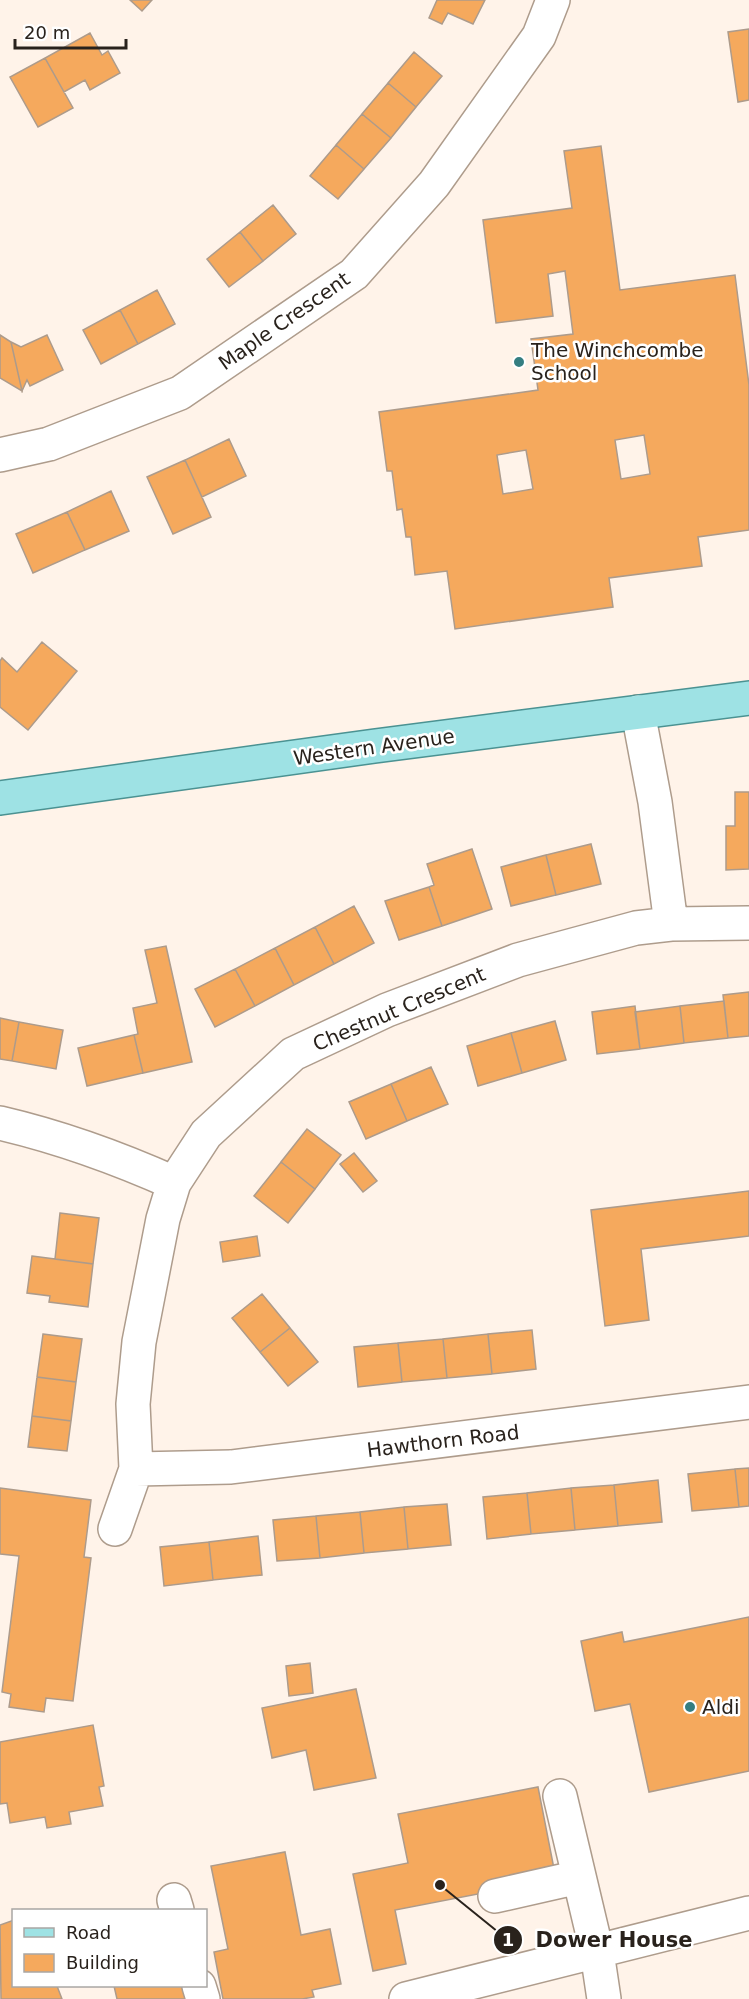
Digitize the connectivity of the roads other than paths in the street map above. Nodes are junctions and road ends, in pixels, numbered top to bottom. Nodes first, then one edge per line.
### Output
1 (553, 0) edge
2 (0, 455) edge
3 (749, 699) edge
4 (638, 712) junction
5 (0, 798) edge
6 (749, 923) edge
7 (671, 924) junction
8 (0, 1123) edge
9 (174, 1183) junction
10 (749, 1402) edge
11 (136, 1469) junction
12 (115, 1529) dead end
13 (560, 1796) dead end
14 (579, 1877) junction
15 (495, 1896) dead end
16 (749, 1913) edge
17 (597, 1952) junction
18 (406, 1999) edge
19 (604, 1999) edge

1 - 2 street, Maple Crescent
3 - 4 main road, Western Avenue
4 - 5 main road, Western Avenue
4 - 7 street
6 - 7 street, Chestnut Crescent
7 - 9 street, Chestnut Crescent
8 - 9 street
9 - 11 street, Chestnut Crescent
10 - 11 street, Hawthorn Road
11 - 12 street, Chestnut Crescent
13 - 14 street
14 - 15 street
14 - 17 street
16 - 17 street
17 - 18 street
17 - 19 street

